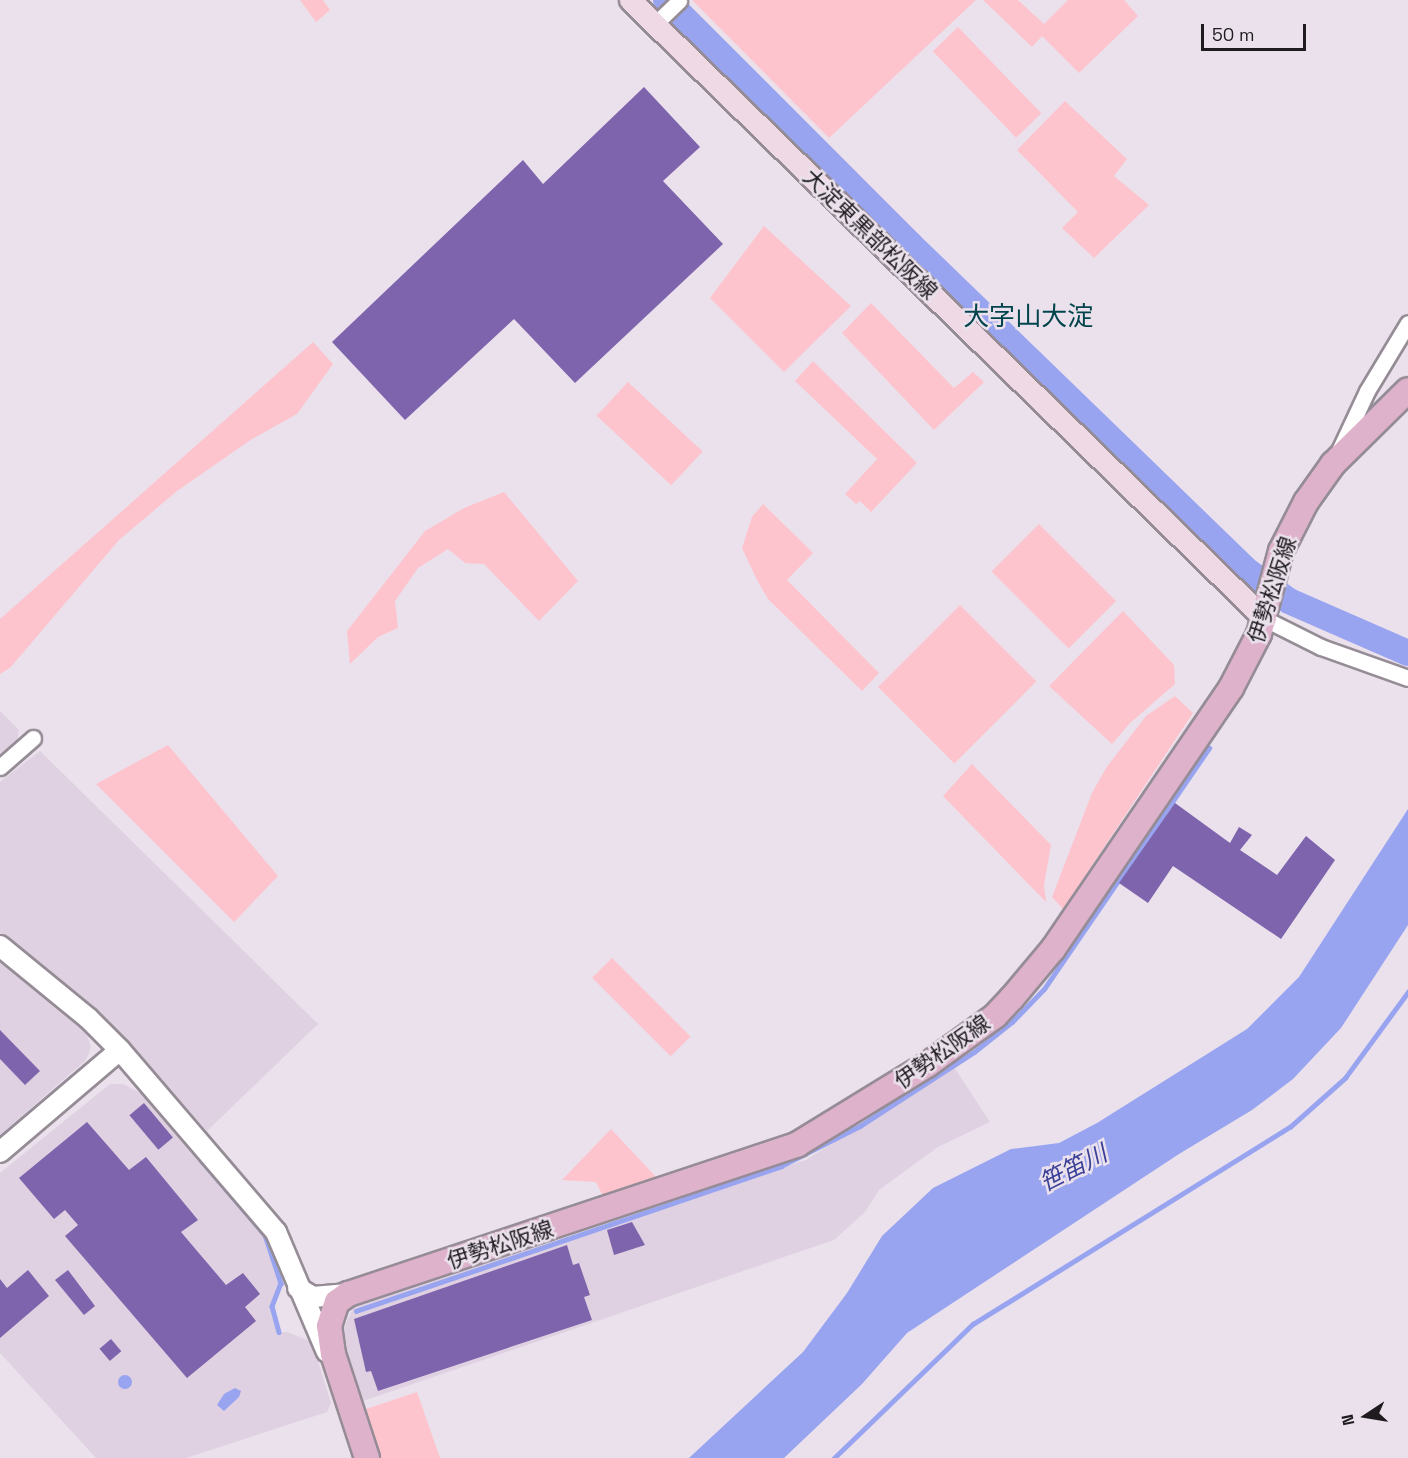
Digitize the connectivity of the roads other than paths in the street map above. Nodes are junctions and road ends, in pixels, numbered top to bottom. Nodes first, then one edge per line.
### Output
1 (630, 0) edge
2 (679, 1) edge
3 (658, 21) junction
4 (1408, 323) edge
5 (1408, 390) edge
6 (1333, 464) junction
7 (1269, 598) junction
8 (1408, 678) edge
9 (33, 738) dead end
10 (0, 767) edge
11 (0, 946) edge
12 (120, 1050) junction
13 (0, 1152) edge
14 (298, 1288) junction
15 (348, 1294) junction
16 (339, 1380) junction
17 (367, 1458) edge

1 - 3 main road, 大淀東黒部松阪線
2 - 3 street
3 - 7 main road, 大淀東黒部松阪線
4 - 6 street
5 - 6 main road, 伊勢松阪線
6 - 7 main road, 伊勢松阪線
7 - 8 street
7 - 15 main road, 伊勢松阪線
9 - 10 street
11 - 12 street
12 - 13 street
12 - 14 street
14 - 15 street
14 - 16 street
15 - 16 main road
16 - 17 main road

